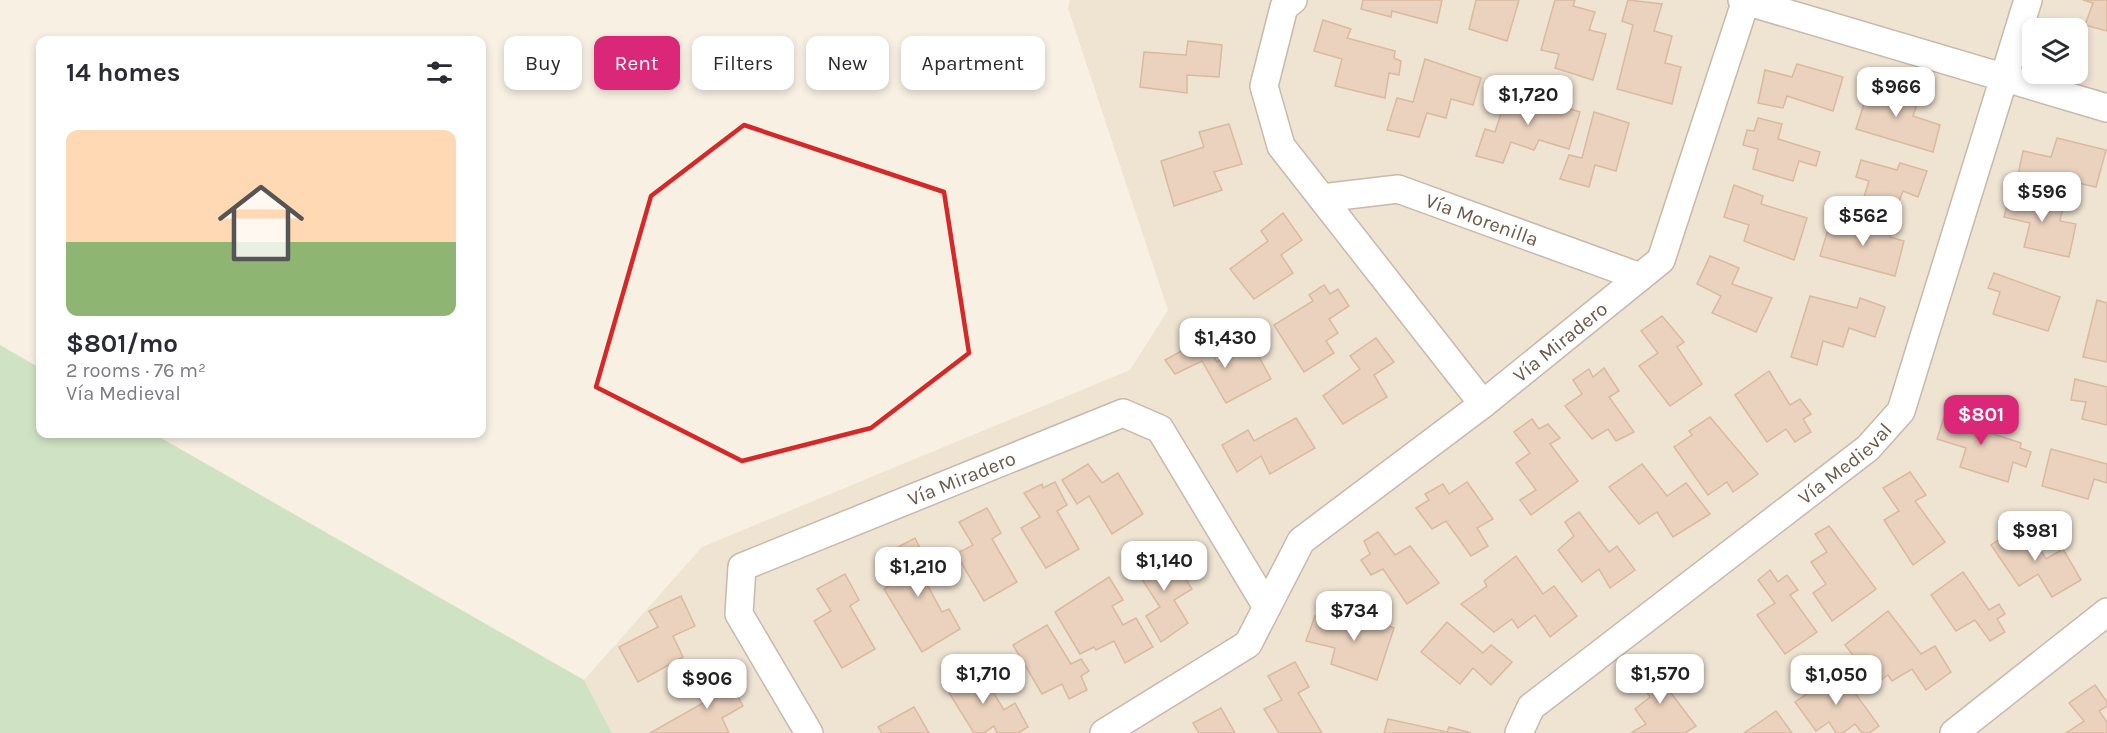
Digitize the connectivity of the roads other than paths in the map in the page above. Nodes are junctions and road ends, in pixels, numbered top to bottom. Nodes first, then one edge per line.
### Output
1 (1293, 0) edge
2 (1744, 0) edge
3 (2028, 0) edge
4 (2005, 78) junction
5 (2107, 108) edge
6 (1322, 198) junction
7 (1640, 277) junction
8 (1483, 404) junction
9 (1267, 607) junction
10 (2107, 612) edge
11 (809, 733) edge
12 (1104, 733) edge
13 (1519, 733) edge
14 (1954, 733) edge

1 - 6 street
2 - 4 street
2 - 7 street, Vía Miradero
3 - 4 street, Vía Medieval
4 - 5 street
4 - 13 street, Vía Medieval
6 - 7 street, Vía Morenilla
6 - 8 street
7 - 8 street, Vía Miradero
8 - 9 street, Vía Miradero
9 - 11 street, Vía Miradero
9 - 12 street, Vía Miradero
10 - 14 street

